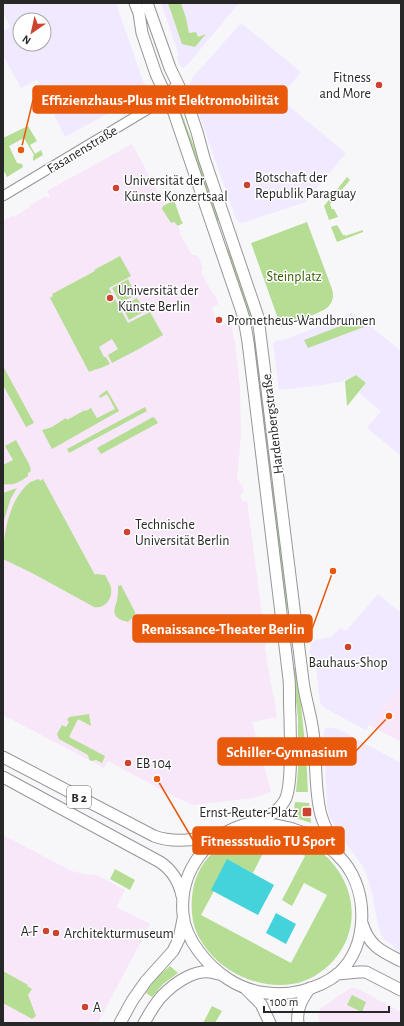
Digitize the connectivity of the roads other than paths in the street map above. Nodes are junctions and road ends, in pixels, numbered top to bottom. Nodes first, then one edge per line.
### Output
1 (136, 3) edge
2 (147, 3) edge
3 (178, 84) junction
4 (165, 95) junction
5 (3, 196) edge
6 (3, 757) edge
7 (3, 777) edge
8 (250, 823) junction
9 (221, 835) junction
10 (340, 858) junction
11 (182, 899) junction
12 (183, 919) junction
13 (362, 923) junction
14 (401, 961) edge
15 (221, 974) junction
16 (338, 974) junction
17 (246, 988) junction
18 (310, 988) junction
19 (401, 990) edge
20 (120, 1023) edge
21 (144, 1023) edge
22 (270, 1023) edge
23 (298, 1023) edge

1 - 4 main road, Hardenbergstraße
2 - 3 main road, Hardenbergstraße
3 - 4 street, Fasanenstraße
3 - 10 main road, Hardenbergstraße
4 - 5 street, Fasanenstraße
4 - 8 main road, Hardenbergstraße
6 - 9 main road, B 2
7 - 11 main road, B 2
8 - 9 main road, B 2
8 - 10 main road, B 2
9 - 11 main road
10 - 13 main road, B 2
11 - 12 main road, B 2
12 - 15 main road, B 2
12 - 20 main road
13 - 14 main road, B 2
13 - 16 main road
15 - 17 main road, B 2
15 - 21 main road
16 - 18 main road, B 2
16 - 19 main road, B 2
17 - 18 main road, B 2
17 - 22 main road
18 - 23 main road

